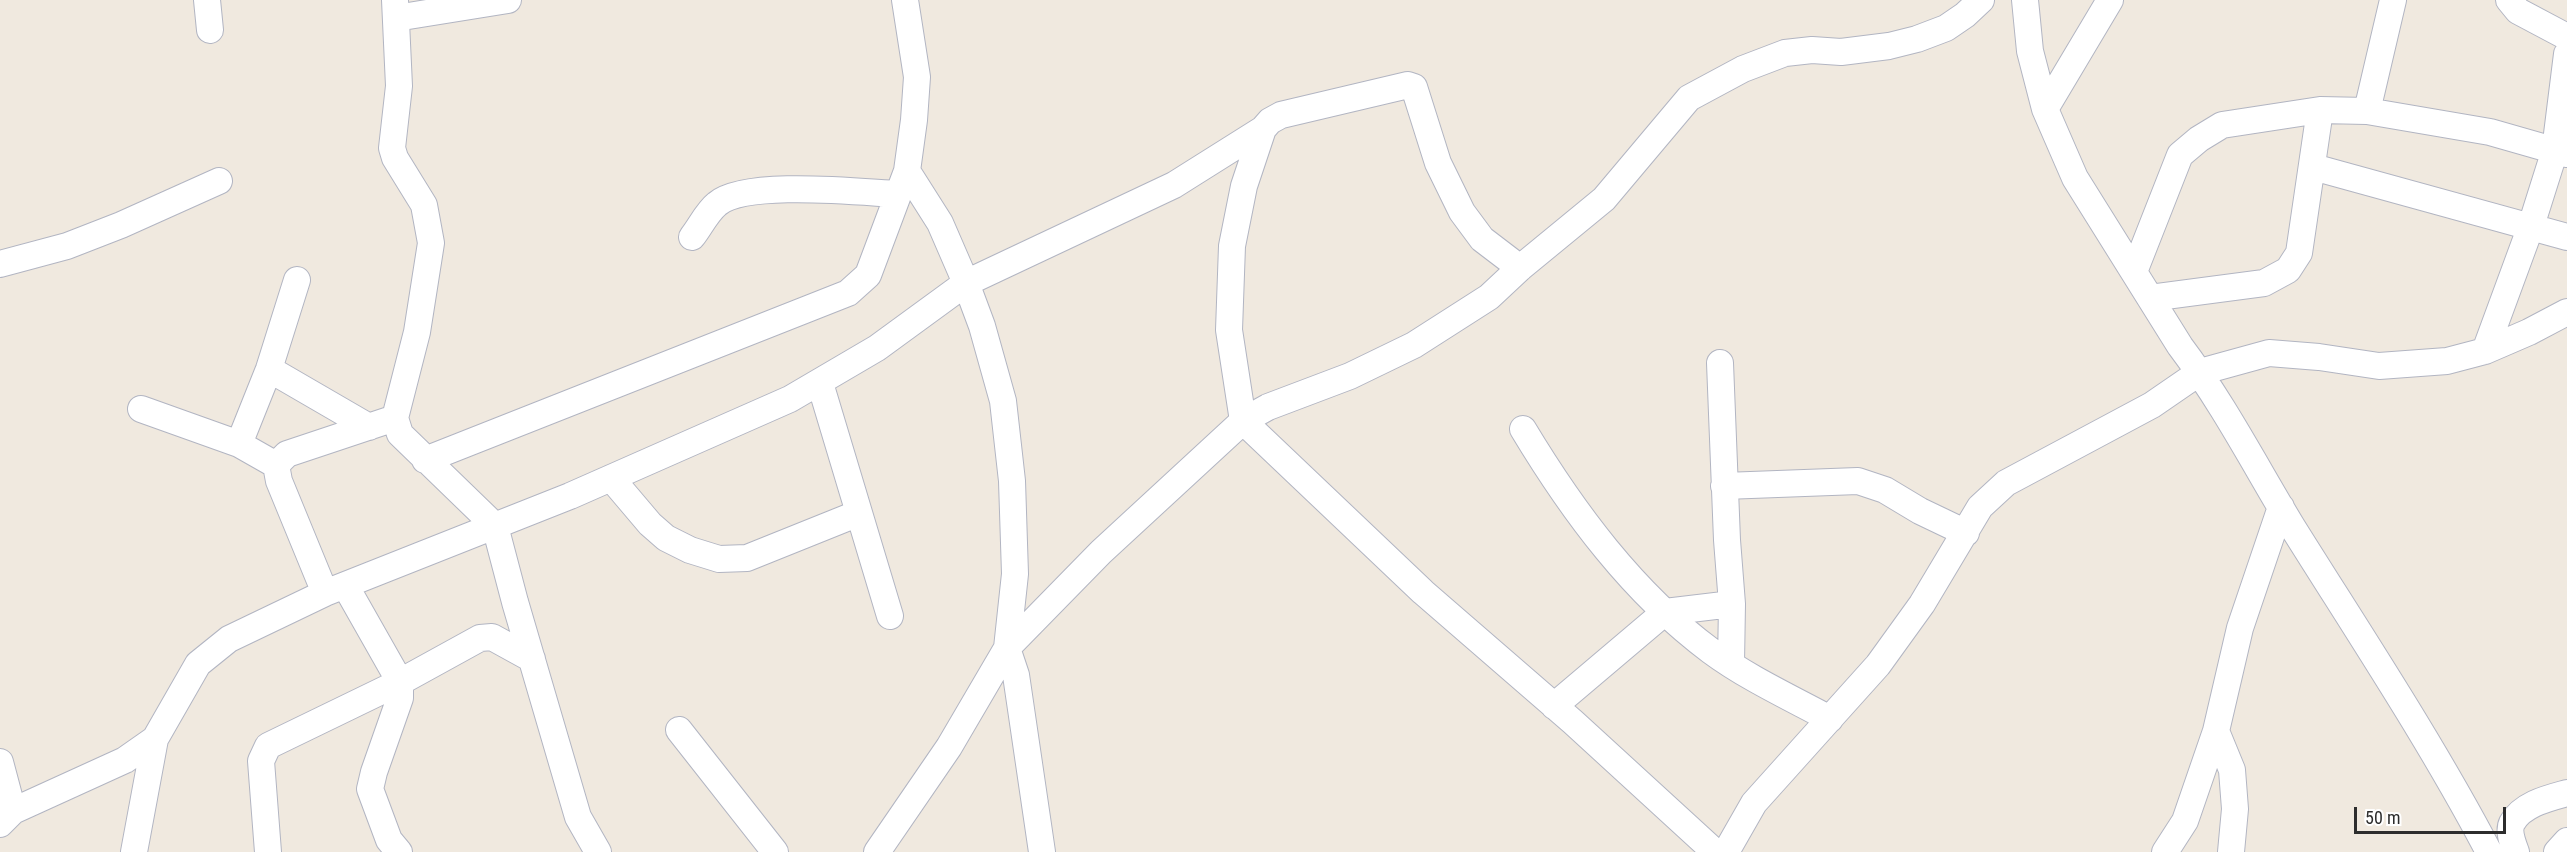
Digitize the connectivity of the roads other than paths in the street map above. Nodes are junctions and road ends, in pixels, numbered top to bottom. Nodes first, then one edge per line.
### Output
1 (207, 0) edge
2 (508, 0) edge
3 (904, 0) edge
4 (1981, 0) edge
5 (2025, 0) edge
6 (2110, 0) edge
7 (2393, 0) edge
8 (2509, 0) edge
9 (395, 9) edge
10 (210, 30) dead end
11 (2567, 37) edge
12 (2567, 54) edge
13 (2045, 109) junction
14 (2320, 110) junction
15 (2367, 111) junction
16 (1263, 129) junction
17 (2561, 152) edge
18 (2313, 167) junction
19 (219, 181) dead end
20 (903, 182) junction
21 (2531, 226) junction
22 (692, 237) dead end
23 (2567, 237) edge
24 (0, 264) edge
25 (1520, 268) junction
26 (2134, 272) junction
27 (297, 280) dead end
28 (966, 283) junction
29 (2150, 298) junction
30 (2567, 312) edge
31 (2485, 351) junction
32 (1720, 363) dead end
33 (269, 369) junction
34 (2200, 372) junction
35 (820, 382) junction
36 (141, 409) dead end
37 (395, 418) junction
38 (1243, 421) junction
39 (369, 427) junction
40 (1523, 429) dead end
41 (239, 444) junction
42 (425, 460) junction
43 (276, 465) junction
44 (611, 478) junction
45 (1724, 486) junction
46 (2281, 507) junction
47 (859, 513) junction
48 (495, 526) junction
49 (1966, 533) junction
50 (335, 589) junction
51 (1732, 604) junction
52 (1665, 612) junction
53 (890, 616) dead end
54 (1007, 648) junction
55 (532, 659) junction
56 (1731, 663) junction
57 (400, 682) junction
58 (1554, 706) junction
59 (1830, 719) junction
60 (679, 730) dead end
61 (2216, 730) junction
62 (155, 739) junction
63 (0, 762) edge
64 (2567, 793) edge
65 (7, 817) edge
66 (2567, 841) edge
67 (266, 851) edge
68 (134, 852) edge
69 (399, 852) edge
70 (597, 852) edge
71 (774, 852) edge
72 (877, 852) edge
73 (1042, 852) edge
74 (1715, 852) edge
75 (1726, 852) edge
76 (2165, 852) edge
77 (2231, 852) edge
78 (2488, 852) edge
79 (2516, 852) edge
80 (2557, 852) edge

1 - 10 street
2 - 9 street
3 - 20 street
4 - 25 street
5 - 13 street
6 - 13 street
7 - 15 street
8 - 11 street
9 - 37 street
12 - 17 street
13 - 26 street
14 - 15 street
14 - 18 street
14 - 26 street
15 - 17 street
16 - 25 street
16 - 28 street
16 - 38 street
17 - 21 street
18 - 21 street
18 - 29 street
19 - 24 street
20 - 22 street
20 - 28 street
20 - 42 street
21 - 23 street
21 - 31 street
25 - 38 street
26 - 29 street
27 - 33 street
28 - 35 street
28 - 54 street
29 - 34 street
30 - 31 street
31 - 34 street
32 - 45 street
33 - 39 street
33 - 41 street
34 - 46 street
34 - 49 street
35 - 44 street
35 - 47 street
36 - 41 street
37 - 39 street
37 - 42 street
38 - 54 street
38 - 58 street
39 - 43 street
40 - 52 street
41 - 43 street
42 - 48 street
43 - 50 street
44 - 47 street
44 - 48 street
45 - 49 street
45 - 51 street
46 - 61 street
46 - 78 street
47 - 53 street
48 - 50 street
48 - 55 street
49 - 59 street
50 - 57 street
50 - 62 street
51 - 52 street
51 - 56 street
52 - 56 street
52 - 58 street
54 - 72 street
54 - 73 street
55 - 57 street
55 - 70 street
56 - 59 street
57 - 67 street
57 - 69 street
58 - 74 street
59 - 75 street
60 - 71 street
61 - 76 street
61 - 77 street
62 - 65 street
62 - 68 street
63 - 65 street
64 - 79 street
66 - 80 street

